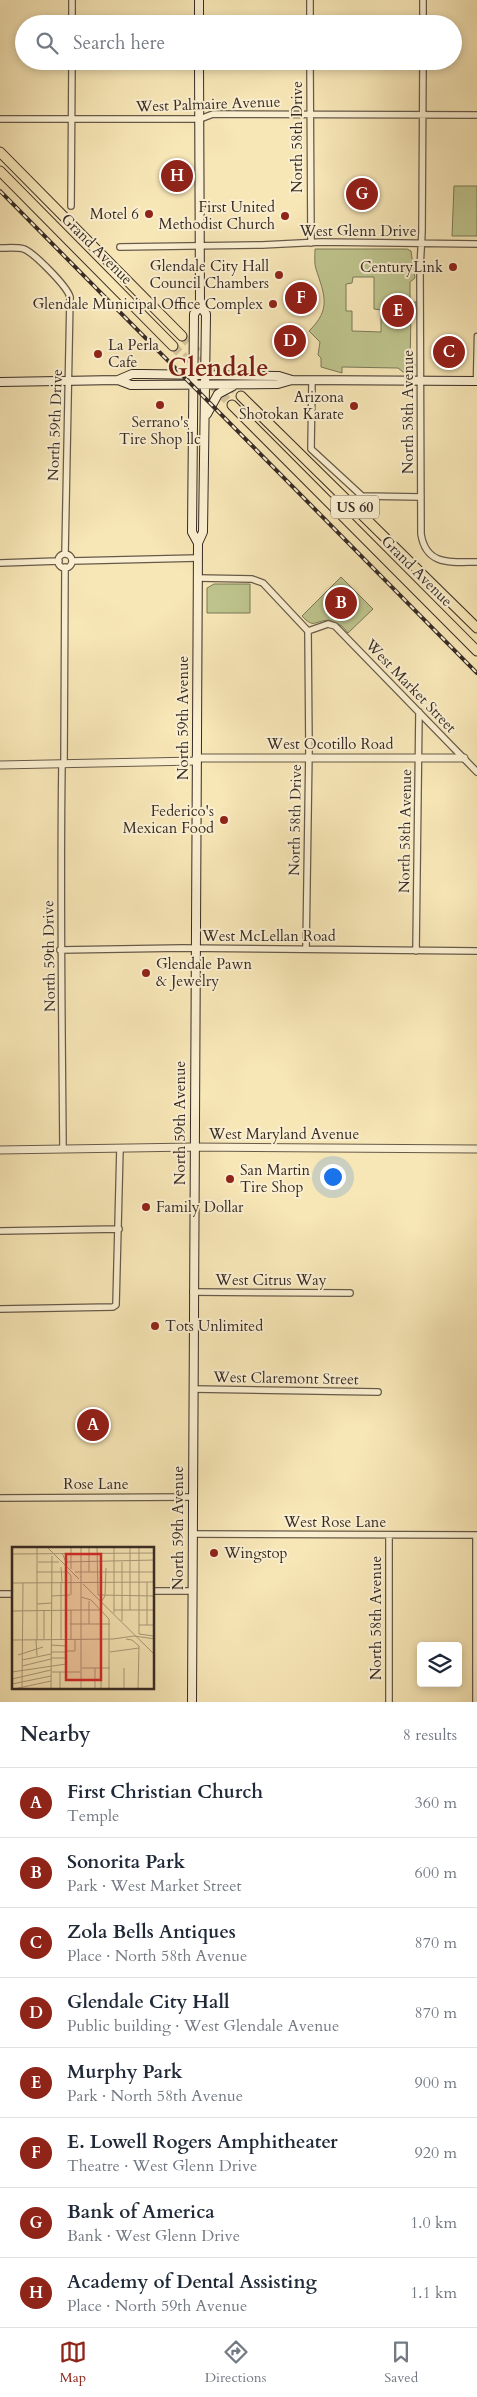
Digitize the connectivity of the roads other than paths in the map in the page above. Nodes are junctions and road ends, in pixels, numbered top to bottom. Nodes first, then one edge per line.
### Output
1 (72, 0) edge
2 (199, 0) edge
3 (310, 0) edge
4 (423, 0) edge
5 (72, 15) edge
6 (199, 15) edge
7 (310, 15) edge
8 (423, 15) edge
9 (72, 70) edge
10 (199, 70) edge
11 (310, 70) edge
12 (423, 70) edge
13 (309, 115) junction
14 (477, 115) edge
15 (423, 116) junction
16 (0, 118) edge
17 (71, 119) junction
18 (200, 119) junction
19 (0, 152) edge
20 (0, 172) edge
21 (71, 206) dead end
22 (311, 242) junction
23 (421, 243) junction
24 (477, 244) edge
25 (200, 246) junction
26 (120, 247) dead end
27 (0, 248) edge
28 (200, 306) junction
29 (182, 336) tunnel mouth
30 (477, 336) edge
31 (174, 346) tunnel mouth
32 (193, 374) junction
33 (205, 375) junction
34 (118, 380) junction
35 (292, 380) junction
36 (312, 380) junction
37 (68, 381) junction
38 (420, 381) junction
39 (477, 381) edge
40 (0, 382) edge
41 (205, 384) junction
42 (237, 384) junction
43 (192, 385) junction
44 (241, 396) tunnel mouth
45 (232, 405) tunnel mouth
46 (204, 436) junction
47 (421, 497) junction
48 (198, 543) junction
49 (65, 554) junction
50 (198, 558) junction
51 (59, 561) junction
52 (72, 561) junction
53 (477, 562) edge
54 (0, 563) edge
55 (65, 567) junction
56 (198, 578) junction
57 (477, 628) edge
58 (308, 631) junction
59 (476, 648) edge
60 (419, 712) junction
61 (308, 758) junction
62 (418, 758) junction
63 (464, 758) junction
64 (196, 760) junction
65 (63, 764) junction
66 (0, 765) edge
67 (477, 772) edge
68 (195, 948) junction
69 (306, 949) junction
70 (60, 950) junction
71 (416, 950) junction
72 (477, 951) edge
73 (193, 1147) junction
74 (63, 1148) junction
75 (120, 1148) junction
76 (477, 1149) edge
77 (0, 1150) edge
78 (119, 1229) junction
79 (0, 1231) edge
80 (193, 1292) junction
81 (350, 1293) dead end
82 (0, 1309) edge
83 (193, 1389) junction
84 (378, 1392) dead end
85 (192, 1497) junction
86 (0, 1498) edge
87 (192, 1534) junction
88 (389, 1535) junction
89 (477, 1535) edge
90 (155, 1591) edge
91 (192, 1591) junction
92 (192, 1702) edge
93 (389, 1702) edge
94 (476, 1702) edge

1 - 5 street
2 - 6 main road
3 - 7 street
4 - 8 street
9 - 17 street
10 - 18 main road, North 59th Avenue
11 - 13 street, North 58th Drive
12 - 15 street, North 58th Avenue
13 - 15 street, West Palmaire Avenue
13 - 18 street, West Palmaire Avenue
13 - 22 street, North 58th Drive
14 - 15 street, West Palmaire Avenue
15 - 23 street, North 58th Avenue
16 - 17 street, West Palmaire Avenue
17 - 18 street, West Palmaire Avenue
17 - 21 street
18 - 25 main road, North 59th Avenue
19 - 29 highway, Grand Avenue
20 - 31 highway, Grand Avenue
22 - 23 street, West Glenn Drive
22 - 25 street, West Glenn Drive
23 - 24 street, West Glenn Drive
23 - 38 street, North 58th Avenue
25 - 26 street, West Glenn Drive
25 - 28 main road, North 59th Avenue
27 - 37 street, North 59th Drive
28 - 32 main road, North 59th Avenue
28 - 33 main road, North 59th Avenue
30 - 39 street
32 - 33 main road
32 - 34 main road
32 - 43 main road, North 59th Avenue
33 - 35 main road
33 - 41 main road, North 59th Avenue
34 - 37 main road
34 - 43 main road
35 - 36 main road
35 - 42 main road
36 - 38 main road
36 - 47 street
37 - 40 main road
37 - 49 street, North 59th Drive
38 - 39 main road
38 - 47 street, North 58th Avenue
41 - 42 main road
41 - 43 main road
41 - 46 main road, North 59th Avenue
42 - 46 main road
43 - 48 main road, North 59th Avenue
44 - 57 highway, Grand Avenue / US 60
45 - 59 highway, Grand Avenue / US 60
46 - 48 main road, North 59th Avenue
47 - 53 street, North 58th Avenue
48 - 50 main road, North 59th Avenue
49 - 51 street
49 - 52 street
50 - 52 street
50 - 56 main road, North 59th Avenue
51 - 54 street
51 - 55 street
52 - 55 street
55 - 65 street, North 59th Drive
56 - 58 street
56 - 64 main road, North 59th Avenue
58 - 60 street, West Market Street
58 - 61 street, North 58th Drive
60 - 62 street, North 58th Avenue
60 - 63 street, West Market Street
61 - 62 street, West Ocotillo Road
61 - 64 street, West Ocotillo Road
61 - 69 street, North 58th Drive
62 - 63 street, West Ocotillo Road
62 - 71 street, North 58th Avenue
63 - 67 street, West Market Street
64 - 65 street, West Ocotillo Road
64 - 68 main road, North 59th Avenue
65 - 66 street, West Ocotillo Road
65 - 70 street, North 59th Drive
68 - 69 street, West McLellan Road
68 - 70 street, West McLellan Road
68 - 73 main road, North 59th Avenue
69 - 71 street, West McLellan Road
70 - 74 street, North 59th Drive
71 - 72 street, West McLellan Road
73 - 75 street, West Maryland Avenue
73 - 76 street, West Maryland Avenue
73 - 80 main road, North 59th Avenue
74 - 75 street, West Maryland Avenue
74 - 77 street, West Maryland Avenue
75 - 78 street
78 - 79 street
78 - 82 street
80 - 81 street, West Citrus Way
80 - 83 main road, North 59th Avenue
83 - 84 street, West Claremont Street
83 - 85 main road, North 59th Avenue
85 - 86 street, Rose Lane
85 - 87 main road, North 59th Avenue
87 - 88 street, West Rose Lane
87 - 91 main road, North 59th Avenue
88 - 89 street, West Rose Lane
88 - 93 street, North 58th Avenue
89 - 94 street
90 - 91 street
91 - 92 main road, North 59th Avenue

